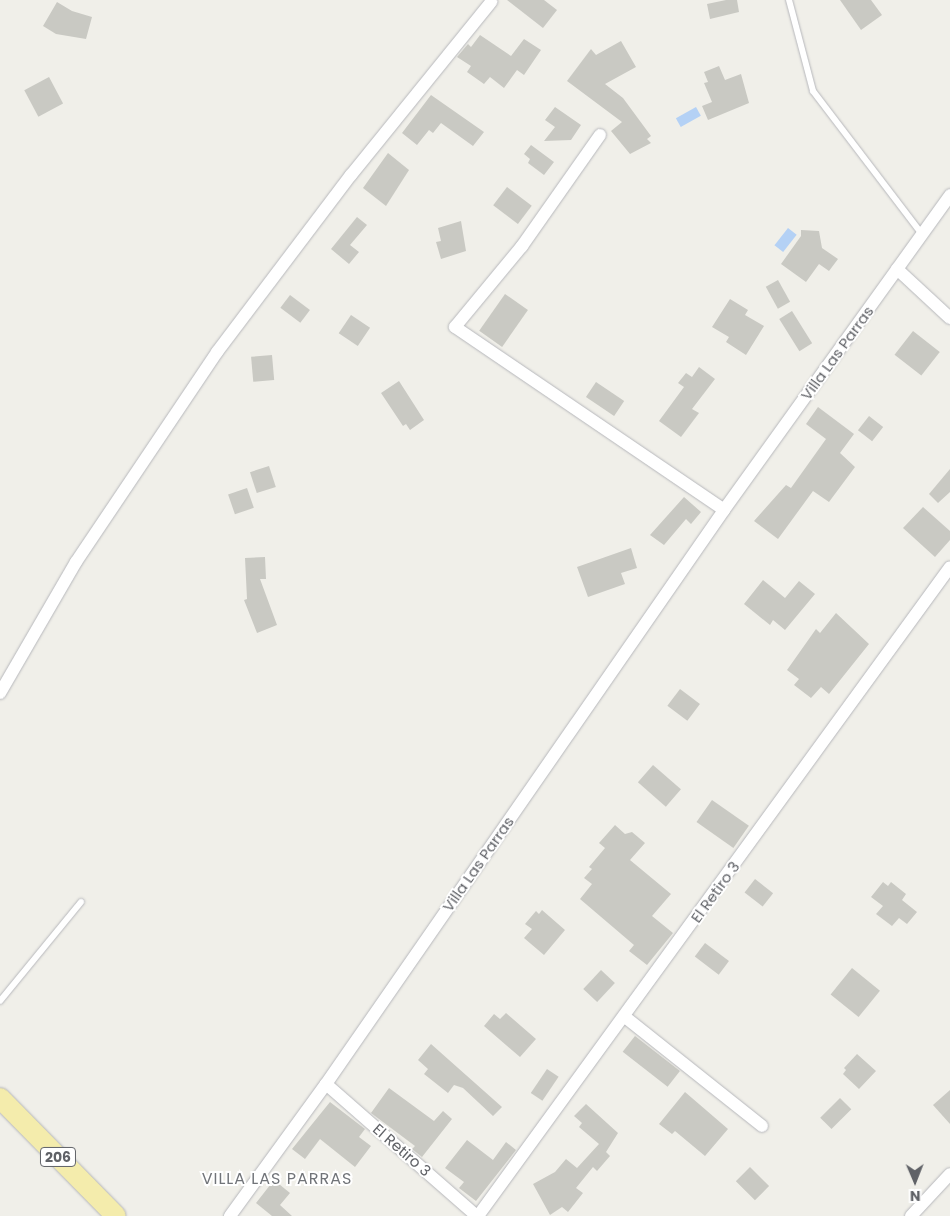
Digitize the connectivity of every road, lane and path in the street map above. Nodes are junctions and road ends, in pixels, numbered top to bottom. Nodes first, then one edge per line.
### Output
1 (789, 0) edge
2 (491, 2) dead end
3 (600, 135) dead end
4 (950, 195) edge
5 (922, 234) junction
6 (897, 269) junction
7 (950, 318) edge
8 (724, 510) junction
9 (950, 567) edge
10 (0, 693) edge
11 (81, 902) dead end
12 (0, 1001) edge
13 (625, 1017) junction
14 (326, 1084) junction
15 (0, 1098) edge
16 (762, 1126) dead end
17 (950, 1174) edge
18 (116, 1216) edge
19 (230, 1216) edge
20 (478, 1216) edge
21 (911, 1216) edge

1 - 5 lane
2 - 10 street
3 - 8 street
4 - 5 street, Villa Las Parras
5 - 6 street, Villa Las Parras
6 - 7 street
6 - 8 street, Villa Las Parras
8 - 14 street, Villa Las Parras
9 - 13 street, El Retiro 3
11 - 12 lane
13 - 16 street
13 - 20 street, El Retiro 3
14 - 19 street, Villa Las Parras
14 - 20 street, El Retiro 3
15 - 18 highway, 206
17 - 21 street

